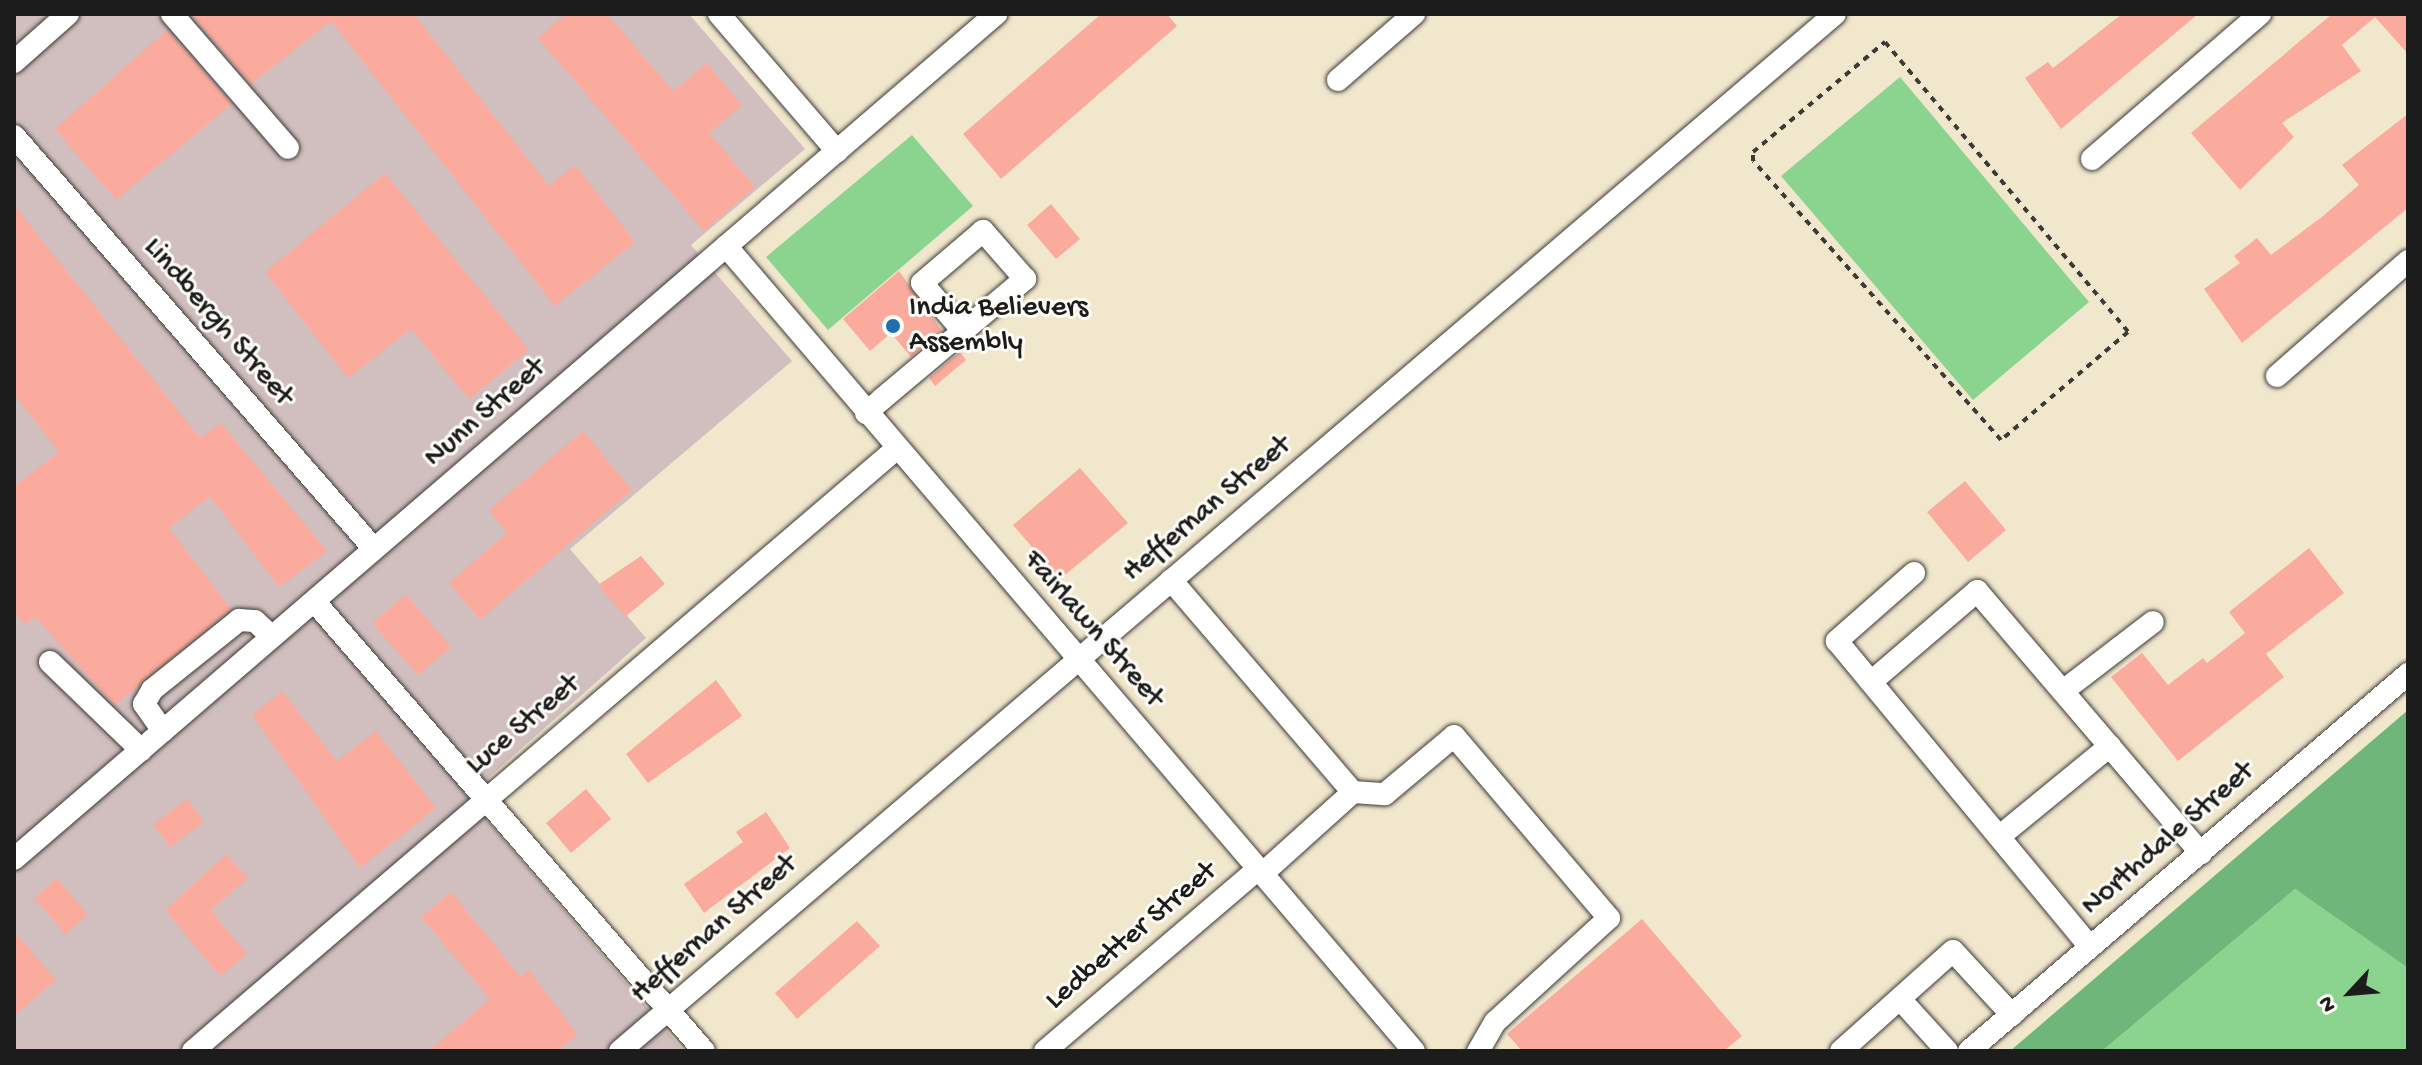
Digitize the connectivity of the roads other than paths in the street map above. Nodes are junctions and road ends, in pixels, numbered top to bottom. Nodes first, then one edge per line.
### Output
1 (68, 14) edge
2 (172, 14) edge
3 (719, 14) edge
4 (996, 14) edge
5 (1414, 14) edge
6 (1835, 14) edge
7 (2260, 14) edge
8 (14, 62) edge
9 (1338, 80) dead end
10 (14, 136) edge
11 (288, 148) dead end
12 (837, 151) junction
13 (2092, 159) dead end
14 (726, 246) junction
15 (2408, 261) edge
16 (963, 331) junction
17 (2277, 376) dead end
18 (866, 413) junction
19 (896, 449) junction
20 (374, 549) junction
21 (1914, 573) dead end
22 (1171, 580) junction
23 (314, 601) junction
24 (2153, 622) dead end
25 (272, 637) junction
26 (1079, 659) junction
27 (50, 662) dead end
28 (180, 667) junction
29 (2408, 674) edge
30 (1871, 682) junction
31 (2063, 691) junction
32 (205, 694) junction
33 (163, 731) junction
34 (2110, 746) junction
35 (141, 750) junction
36 (1353, 792) junction
37 (485, 800) junction
38 (2000, 836) junction
39 (2201, 853) junction
40 (14, 859) edge
41 (1260, 871) junction
42 (2090, 947) junction
43 (1900, 999) junction
44 (668, 1010) junction
45 (2012, 1015) junction
46 (1481, 1050) edge
47 (193, 1051) edge
48 (620, 1051) edge
49 (704, 1051) edge
50 (1045, 1051) edge
51 (1414, 1051) edge
52 (1841, 1051) edge
53 (1947, 1051) edge
54 (1969, 1051) edge

1 - 8 street
2 - 11 street
3 - 12 street
4 - 12 street, Nunn Street
5 - 9 street
6 - 22 street, Heffernan Street
7 - 13 street
10 - 20 street, Lindbergh Street
12 - 14 street, Nunn Street
14 - 18 street, Fairlawn Street
14 - 20 street, Nunn Street
15 - 17 street
16 - 16 street
16 - 18 street
18 - 19 street, Fairlawn Street
19 - 26 street, Fairlawn Street
19 - 37 street, Luce Street
20 - 23 street, Nunn Street
21 - 30 street
22 - 26 street, Heffernan Street
22 - 36 street
23 - 25 street, Nunn Street
23 - 37 street
24 - 31 street
25 - 28 street
25 - 32 street, Nunn Street
26 - 41 street, Fairlawn Street
26 - 44 street, Heffernan Street
27 - 35 street
28 - 32 street
28 - 33 street
29 - 39 street, Northdale Street
30 - 31 street
30 - 38 street
31 - 34 street
32 - 33 street, Nunn Street
33 - 35 street, Nunn Street
34 - 38 street
34 - 39 street
35 - 40 street, Nunn Street
36 - 41 street, Ledbetter Street
36 - 46 street
37 - 44 street
37 - 47 street, Luce Street
38 - 42 street
39 - 42 street, Northdale Street
41 - 50 street, Ledbetter Street
41 - 51 street, Fairlawn Street
42 - 45 street, Northdale Street
43 - 45 street
43 - 52 street
43 - 53 street
44 - 48 street, Heffernan Street
44 - 49 street
45 - 54 street, Northdale Street

